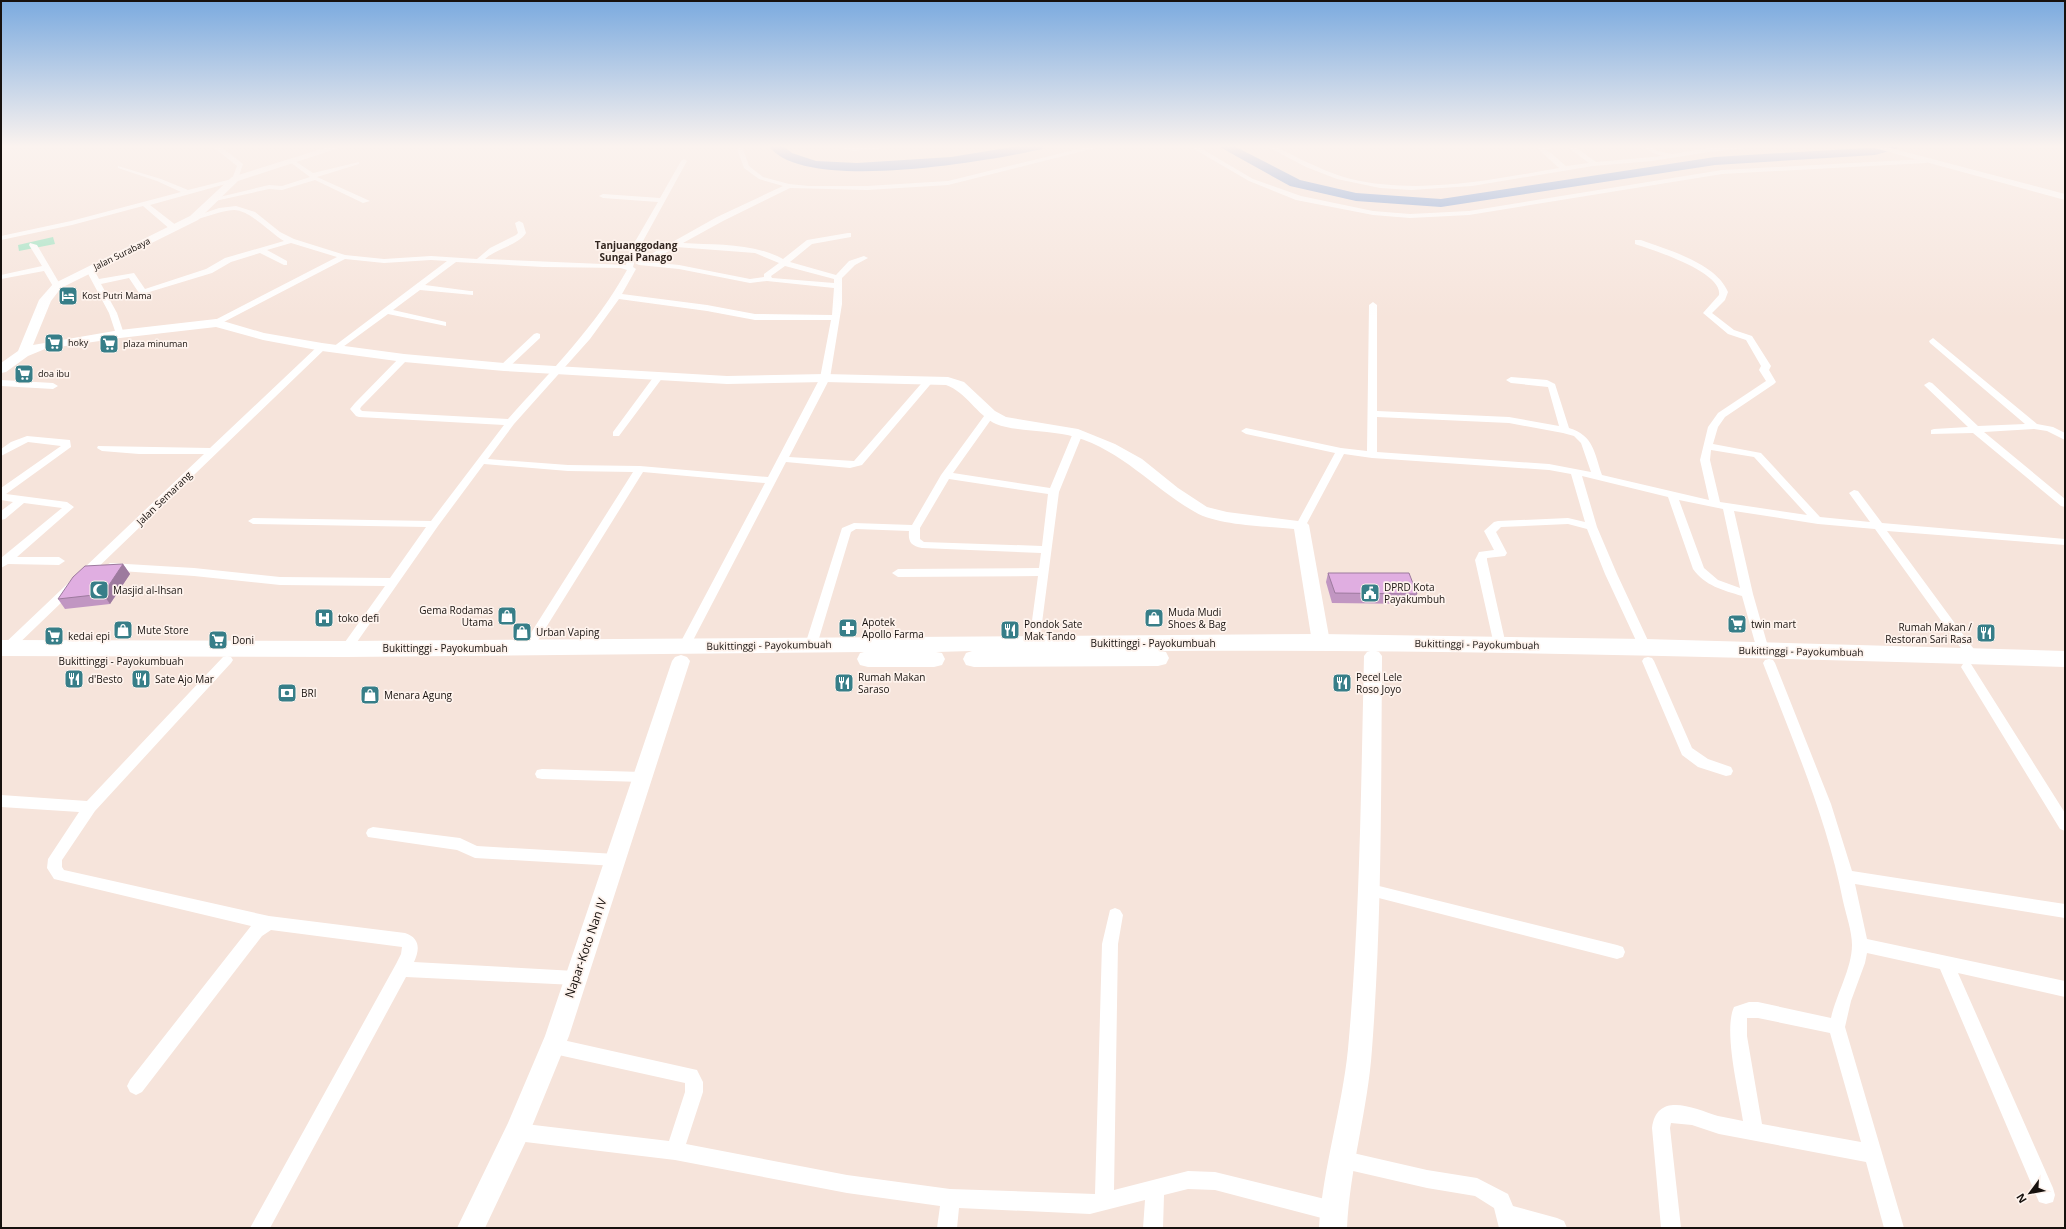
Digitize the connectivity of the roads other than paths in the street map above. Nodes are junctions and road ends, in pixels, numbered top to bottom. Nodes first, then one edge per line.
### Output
1 (210, 203) edge
2 (660, 203) edge
3 (752, 203) edge
4 (1326, 203) edge
5 (1529, 203) edge
6 (145, 204) joint
7 (194, 218) junction
8 (519, 223) dead end
9 (174, 228) junction
10 (848, 236) dead end
11 (1, 238) edge
12 (292, 241) junction
13 (1638, 242) dead end
14 (673, 244) junction
15 (33, 245) dead end
16 (261, 250) junction
17 (344, 257) junction
18 (864, 258) dead end
19 (455, 259) junction
20 (479, 261) junction
21 (642, 262) junction
22 (783, 262) junction
23 (284, 264) dead end
24 (626, 266) junction
25 (46, 268) junction
26 (90, 270) junction
27 (1, 277) edge
28 (767, 279) junction
29 (98, 282) junction
30 (838, 282) junction
31 (57, 286) junction
32 (417, 287) junction
33 (470, 293) dead end
34 (617, 296) junction
35 (1373, 305) dead end
36 (385, 311) junction
37 (836, 318) junction
38 (216, 322) junction
39 (442, 324) dead end
40 (120, 334) junction
41 (536, 336) dead end
42 (1933, 341) dead end
43 (322, 347) junction
44 (26, 349) junction
45 (336, 349) junction
46 (404, 358) junction
47 (504, 367) junction
48 (1, 369) edge
49 (556, 370) junction
50 (658, 377) junction
51 (825, 378) junction
52 (930, 379) junction
53 (1511, 380) dead end
54 (1, 383) edge
55 (1929, 385) dead end
56 (53, 386) dead end
57 (990, 414) junction
58 (1373, 414) junction
59 (511, 422) junction
60 (2034, 426) junction
61 (1977, 429) junction
62 (1565, 430) junction
63 (1246, 431) dead end
64 (1934, 432) dead end
65 (616, 434) dead end
66 (1078, 434) junction
67 (2065, 437) edge
68 (1707, 446) junction
69 (102, 448) dead end
70 (213, 451) junction
71 (1341, 451) junction
72 (1, 453) edge
73 (1372, 455) junction
74 (782, 459) junction
75 (481, 460) junction
76 (640, 468) junction
77 (1575, 471) junction
78 (946, 475) junction
79 (1597, 476) junction
80 (771, 480) junction
81 (1054, 492) junction
82 (1, 493) edge
83 (1854, 493) dead end
84 (1672, 495) junction
85 (1, 497) edge
86 (21, 500) junction
87 (2065, 504) edge
88 (1715, 505) junction
89 (1728, 507) junction
90 (1, 517) edge
91 (253, 521) dead end
92 (1818, 521) junction
93 (434, 524) junction
94 (1301, 525) junction
95 (1592, 527) junction
96 (915, 528) junction
97 (1878, 528) junction
98 (2065, 542) edge
99 (1046, 550) junction
100 (59, 561) dead end
101 (3, 562) edge
102 (93, 566) junction
103 (1043, 572) junction
104 (898, 573) dead end
105 (394, 582) junction
106 (1746, 594) junction
107 (1321, 642) junction
108 (1035, 643) junction
109 (811, 644) junction
110 (1500, 645) junction
111 (528, 648) junction
112 (346, 649) junction
113 (902, 651) junction
114 (3, 652) edge
115 (969, 652) junction
116 (682, 654) junction
117 (1647, 654) junction
118 (1373, 656) junction
119 (1766, 657) junction
120 (2065, 659) edge
121 (227, 660) junction
122 (1969, 661) junction
123 (2065, 671) edge
124 (1726, 771) dead end
125 (542, 774) dead end
126 (642, 777) junction
127 (1, 801) edge
128 (90, 807) junction
129 (2065, 825) edge
130 (373, 833) dead end
131 (616, 860) junction
132 (1846, 876) junction
133 (1367, 889) junction
134 (2065, 911) edge
135 (1115, 915) dead end
136 (269, 923) junction
137 (1860, 945) junction
138 (1617, 952) dead end
139 (1946, 965) junction
140 (402, 969) junction
141 (575, 978) junction
142 (2065, 989) edge
143 (1837, 1028) junction
144 (554, 1046) junction
145 (136, 1086) dead end
146 (1754, 1131) junction
147 (518, 1132) junction
148 (675, 1151) junction
149 (1873, 1154) junction
150 (1340, 1159) junction
151 (1155, 1189) junction
152 (2046, 1195) dead end
153 (950, 1198) junction
154 (1104, 1202) junction
155 (1333, 1220) edge
156 (1508, 1221) edge
157 (260, 1228) edge
158 (471, 1228) edge
159 (946, 1228) edge
160 (1153, 1228) edge
161 (1557, 1228) edge
162 (1671, 1228) edge
163 (1894, 1228) edge

1 - 7 street, Jalan Surabaya
2 - 24 street
3 - 14 street
4 - 5 street
6 - 9 street
6 - 11 street
7 - 9 street, Jalan Surabaya
7 - 12 street
8 - 20 street
9 - 26 street, Jalan Surabaya
10 - 22 street
12 - 16 street
12 - 17 street
13 - 68 street
14 - 21 street
14 - 22 street
15 - 25 street
16 - 23 street
16 - 29 street
17 - 19 street
17 - 38 street
18 - 30 street
19 - 20 street
19 - 32 street
20 - 24 street
21 - 24 street
21 - 28 street
22 - 28 street
22 - 30 street
24 - 34 street
25 - 27 street
25 - 31 street
26 - 29 street
26 - 31 street, Jalan Surabaya
28 - 30 street
29 - 40 street
30 - 37 street
31 - 44 street, Jalan Surabaya
32 - 33 street
32 - 36 street
34 - 37 street
34 - 49 street
35 - 58 street
36 - 39 street
36 - 45 street
37 - 51 street
38 - 40 street
38 - 43 street
40 - 44 street
41 - 47 street
42 - 60 street
43 - 45 street
43 - 70 street, Jalan Semarang
44 - 48 street
45 - 46 street
46 - 47 street
46 - 59 street
47 - 49 street
49 - 50 street
49 - 59 street
50 - 51 street
50 - 65 street
51 - 52 street
51 - 74 street
52 - 57 street
52 - 74 street
53 - 62 street
54 - 56 street
55 - 61 street
57 - 66 street
57 - 78 street
58 - 62 street
58 - 73 street
59 - 75 street
60 - 61 street
60 - 67 street
61 - 64 street
61 - 87 street
62 - 79 street
63 - 71 street
66 - 81 street
66 - 94 street
68 - 88 street
68 - 92 street
69 - 70 street
70 - 102 street, Jalan Semarang
71 - 73 street
71 - 94 street
72 - 82 street
73 - 77 street
74 - 80 street
75 - 76 street
75 - 93 street
76 - 80 street
76 - 111 street
77 - 79 street
77 - 95 street
78 - 81 street
78 - 96 street
79 - 84 street
80 - 116 street
81 - 99 street
83 - 97 street
84 - 88 street
84 - 106 street
85 - 86 street
86 - 90 street
86 - 101 street
88 - 89 street
89 - 92 street
89 - 106 street
91 - 93 street
92 - 97 street
93 - 105 street
94 - 107 street
95 - 110 street
95 - 117 street
96 - 99 street
96 - 109 street
97 - 98 street
97 - 122 street
99 - 103 street
100 - 101 street
102 - 105 street
102 - 114 street, Jalan Semarang
103 - 104 street
103 - 108 street
105 - 112 street
106 - 119 street
107 - 108 highway, Bukittinggi - Payokumbuah
107 - 110 highway, Bukittinggi - Payokumbuah
108 - 115 highway, Bukittinggi - Payokumbuah
109 - 113 highway, Bukittinggi - Payokumbuah
109 - 116 highway, Bukittinggi - Payokumbuah
110 - 117 highway, Bukittinggi - Payokumbuah
111 - 112 highway, Bukittinggi - Payokumbuah
111 - 116 highway, Bukittinggi - Payokumbuah
112 - 114 highway, Bukittinggi - Payokumbuah
113 - 115 highway, Bukittinggi - Payokumbuah
113 - 116 highway, Bukittinggi - Payokumbuah
114 - 121 highway, Bukittinggi - Payokumbuah
115 - 118 highway, Bukittinggi - Payokumbuah
116 - 121 highway, Bukittinggi - Payokumbuah
116 - 126 street, Napar-Koto Nan IV
117 - 118 highway, Bukittinggi - Payokumbuah
117 - 119 highway, Bukittinggi - Payokumbuah
117 - 124 street
118 - 133 street
119 - 122 highway, Bukittinggi - Payokumbuah
119 - 132 street
120 - 122 highway, Bukittinggi - Payokumbuah
121 - 128 street
122 - 123 highway, Bukittinggi - Payokumbuah
122 - 129 street
125 - 126 street
126 - 131 street, Napar-Koto Nan IV
127 - 128 street
128 - 136 street
130 - 131 street
131 - 141 street, Napar-Koto Nan IV
132 - 134 street
132 - 137 street
133 - 138 street
133 - 150 street
135 - 154 street
136 - 140 street
136 - 145 street
137 - 139 street
137 - 143 street
139 - 142 street
139 - 152 street
140 - 141 street
140 - 157 street
141 - 144 street, Napar-Koto Nan IV
143 - 146 street
143 - 149 street
144 - 147 street, Napar-Koto Nan IV
144 - 148 street
146 - 149 street
146 - 162 street
147 - 148 street
147 - 158 street, Napar-Koto Nan IV
148 - 153 street
149 - 163 street
150 - 155 street
150 - 156 street
151 - 154 street
151 - 155 street
151 - 160 street
153 - 154 street
153 - 159 street
156 - 161 street

